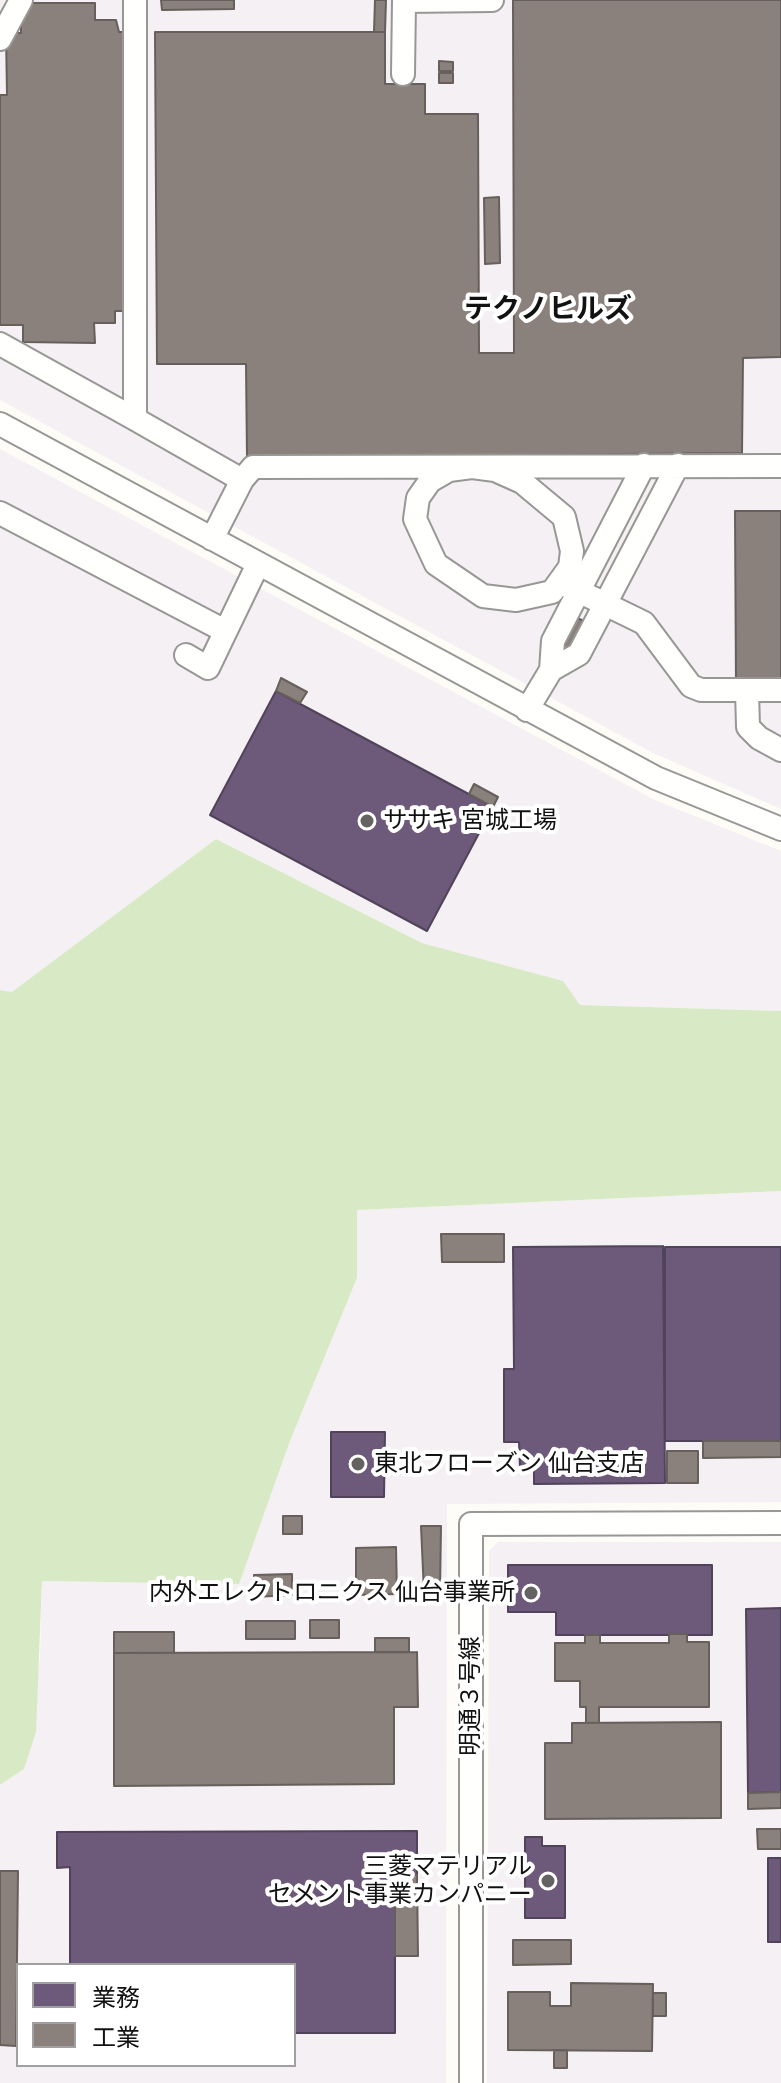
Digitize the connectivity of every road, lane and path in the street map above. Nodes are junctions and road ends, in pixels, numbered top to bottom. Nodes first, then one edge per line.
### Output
1 (21, 0) edge
2 (135, 0) edge
3 (492, 0) edge
4 (0, 39) edge
5 (403, 74) dead end
6 (0, 344) edge
7 (135, 419) junction
8 (0, 424) edge
9 (644, 465) junction
10 (678, 465) junction
11 (781, 466) edge
12 (472, 467) junction
13 (242, 480) junction
14 (0, 513) edge
15 (212, 539) junction
16 (258, 564) junction
17 (571, 587) junction
18 (605, 605) junction
19 (225, 631) junction
20 (186, 655) dead end
21 (551, 670) junction
22 (747, 690) junction
23 (781, 690) edge
24 (527, 710) junction
25 (781, 750) edge
26 (781, 829) edge
27 (781, 1523) edge
28 (471, 2083) edge

1 - 4 street
2 - 7 street
3 - 5 street
6 - 7 street
7 - 13 street
8 - 15 street
9 - 10 street
9 - 12 street
9 - 17 street
10 - 11 street
10 - 18 street
12 - 13 street
12 - 17 street
12 - 17 street
13 - 15 street
14 - 19 street
15 - 16 street
16 - 19 street
16 - 24 street
17 - 18 street
17 - 21 street
18 - 21 street
18 - 22 street
19 - 20 street
21 - 24 street
22 - 23 street
22 - 25 street
24 - 26 street
27 - 28 street, 明通３号線

